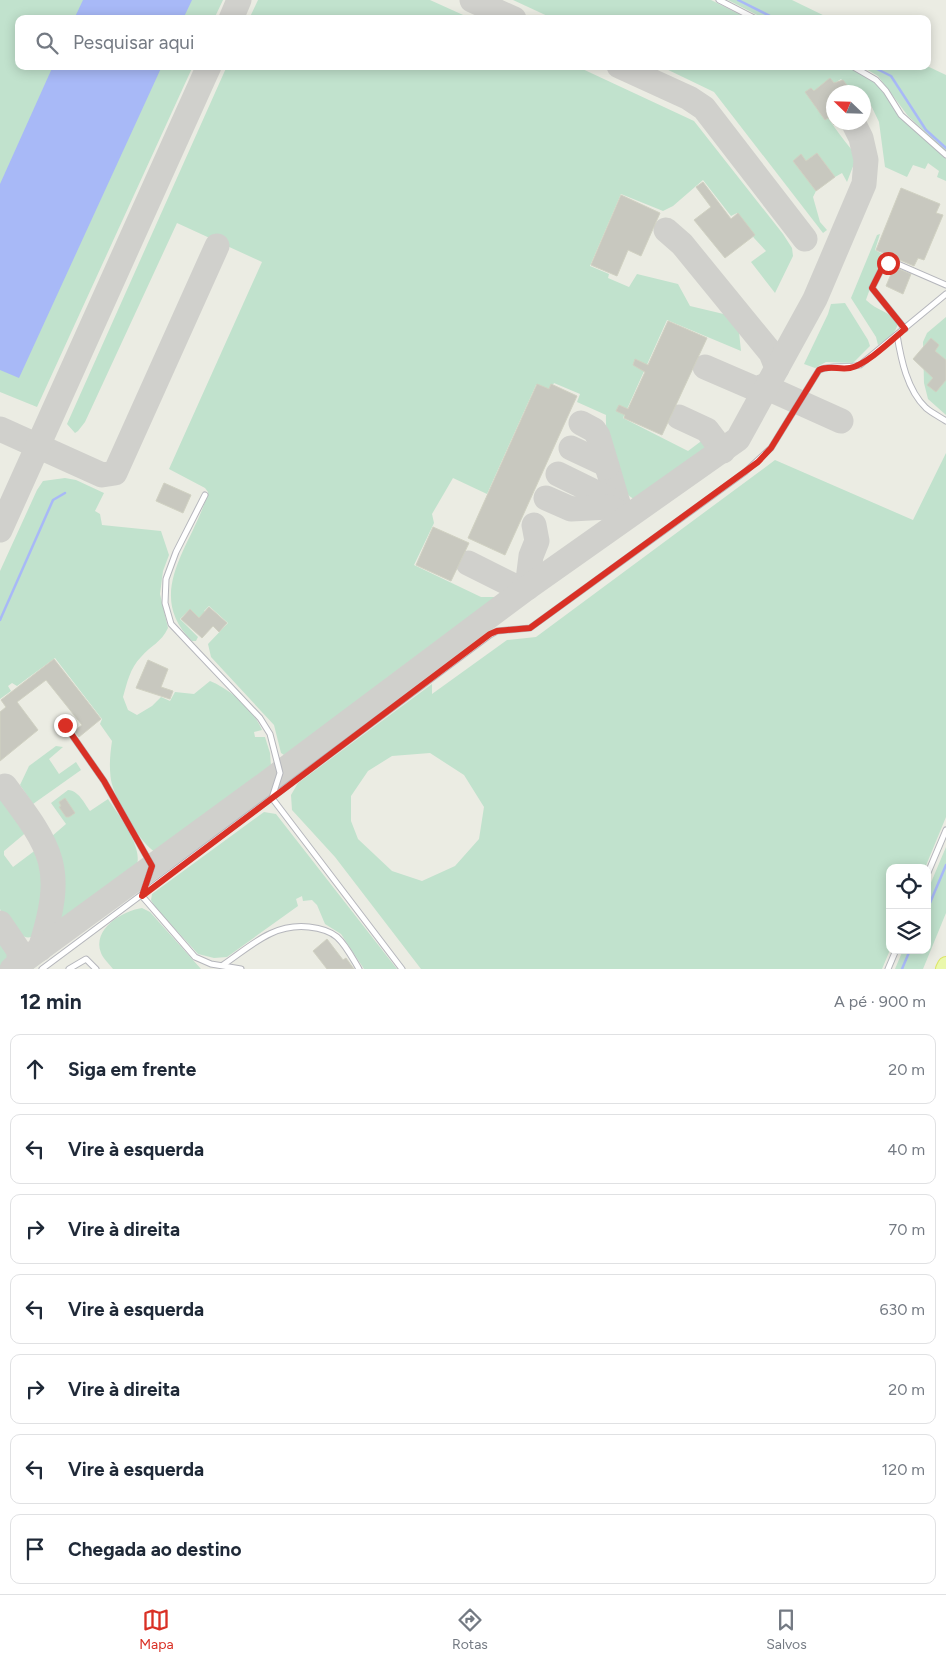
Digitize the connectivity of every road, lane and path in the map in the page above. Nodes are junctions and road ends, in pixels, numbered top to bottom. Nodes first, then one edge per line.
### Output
1 (719, 0) edge
2 (748, 15) edge
3 (859, 70) edge
4 (946, 155) edge
5 (946, 285) edge
6 (946, 294) edge
7 (905, 329) junction
8 (897, 335) junction
9 (946, 421) edge
10 (205, 495) dead end
11 (65, 725) dead end
12 (272, 798) junction
13 (946, 830) edge
14 (931, 866) edge
15 (142, 896) junction
16 (894, 954) edge
17 (223, 965) junction
18 (946, 965) edge
19 (42, 969) edge
20 (69, 969) edge
21 (96, 969) edge
22 (241, 969) edge
23 (359, 969) edge
24 (402, 969) edge
25 (888, 969) edge
26 (944, 969) edge

1 - 2 lane
3 - 4 lane
5 - 7 lane
6 - 7 lane
7 - 8 lane
8 - 9 lane
8 - 12 lane
10 - 12 lane
11 - 15 lane
12 - 15 lane
12 - 24 lane
13 - 14 lane
15 - 17 lane
15 - 19 lane
16 - 25 lane
17 - 22 lane
17 - 23 lane
18 - 26 main road
20 - 21 lane

